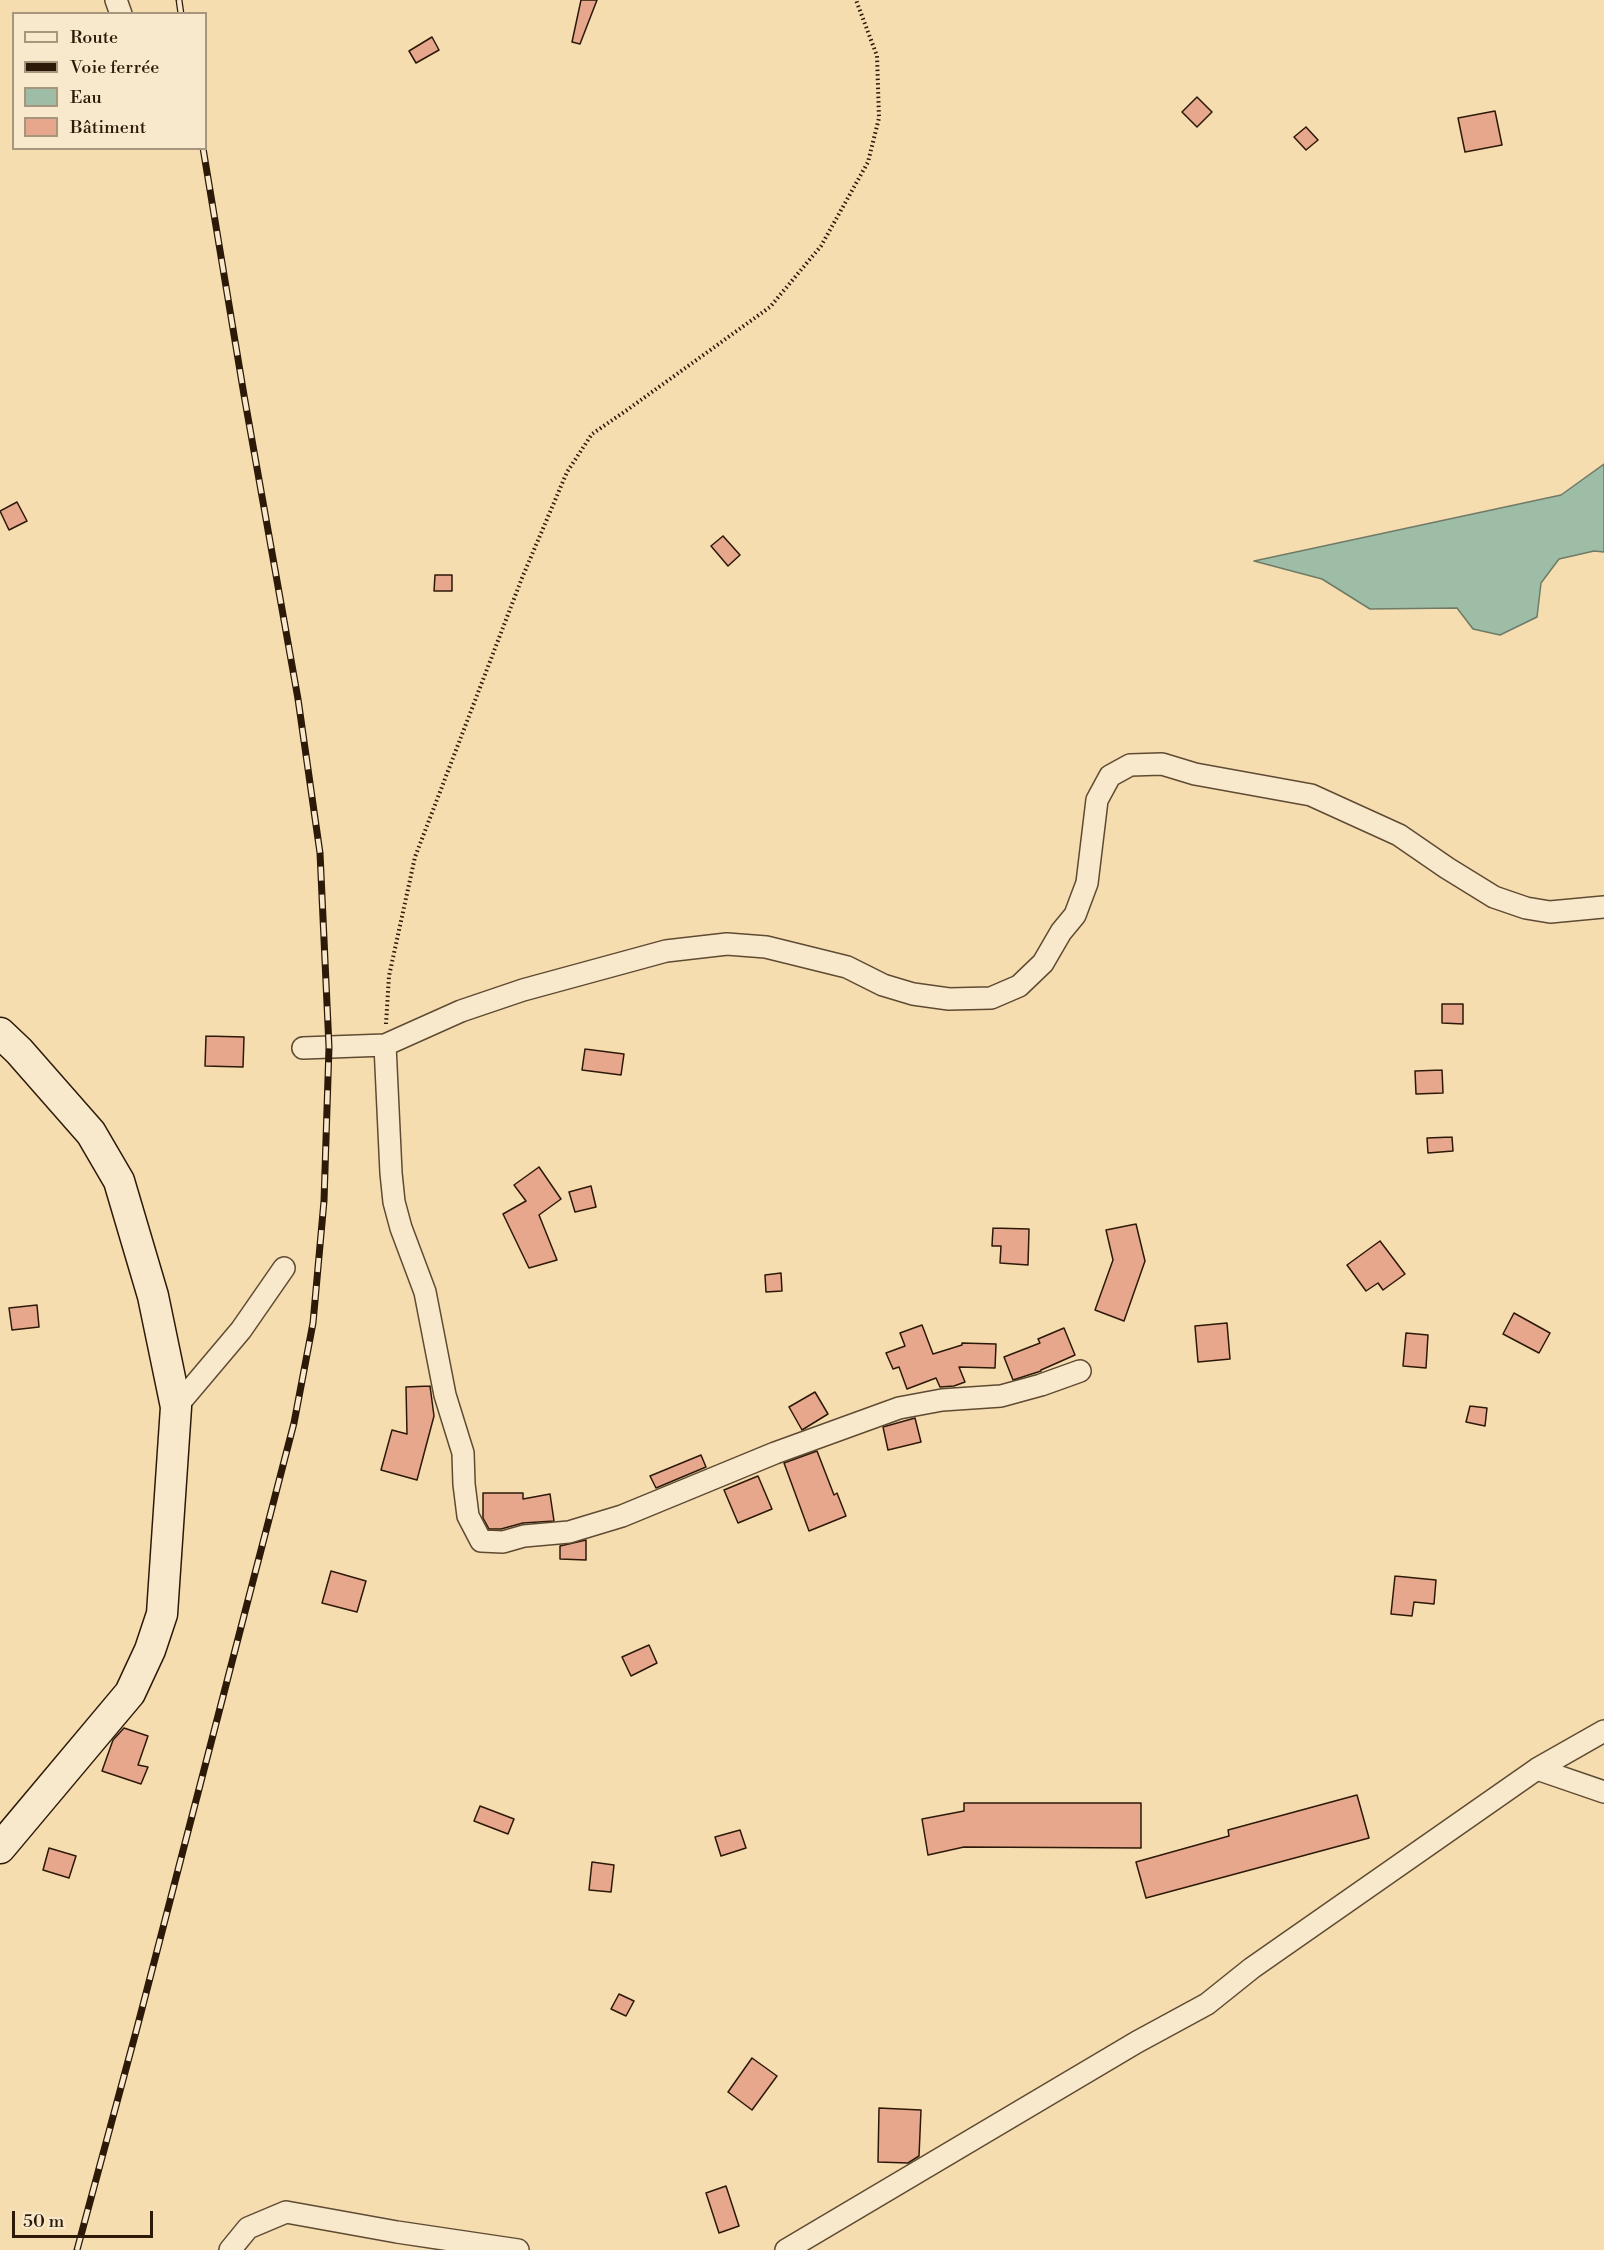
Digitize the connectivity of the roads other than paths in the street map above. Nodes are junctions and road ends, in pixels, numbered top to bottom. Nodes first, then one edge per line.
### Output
1 (1604, 907) edge
2 (0, 1033) edge
3 (385, 1045) junction
4 (303, 1048) dead end
5 (284, 1268) dead end
6 (1080, 1371) dead end
7 (176, 1407) junction
8 (1604, 1731) edge
9 (1537, 1769) junction
10 (1604, 1792) edge
11 (0, 1848) edge
12 (230, 2250) edge
13 (518, 2250) edge
14 (786, 2250) edge

1 - 3 street
2 - 7 street
3 - 4 street
3 - 6 street
5 - 7 street
7 - 11 street
8 - 9 street
9 - 10 street
9 - 14 street
12 - 13 street

